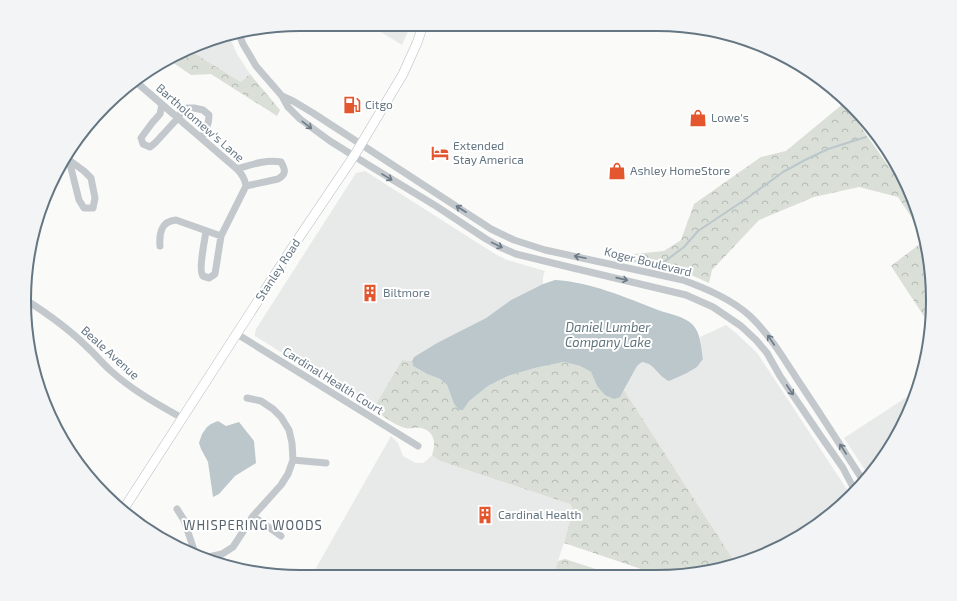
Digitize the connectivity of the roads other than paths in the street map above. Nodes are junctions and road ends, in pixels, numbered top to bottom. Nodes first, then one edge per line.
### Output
1 (421, 31) edge
2 (241, 38) edge
3 (139, 85) edge
4 (282, 96) junction
5 (162, 105) junction
6 (178, 118) junction
7 (201, 138) junction
8 (361, 144) junction
9 (354, 156) junction
10 (70, 161) edge
11 (69, 163) edge
12 (237, 169) junction
13 (246, 186) junction
14 (206, 231) junction
15 (221, 236) junction
16 (160, 246) dead end
17 (31, 303) edge
18 (237, 334) junction
19 (247, 398) dead end
20 (182, 418) junction
21 (418, 446) dead end
22 (293, 460) junction
23 (326, 463) dead end
24 (860, 476) edge
25 (852, 485) edge
26 (126, 505) edge
27 (177, 509) dead end
28 (253, 516) junction
29 (281, 536) dead end
30 (193, 547) edge
31 (214, 556) edge

1 - 8 street, Stanley Road
2 - 4 street, Koger Boulevard
3 - 5 street, Bartholomew's Lane
4 - 8 street, Koger Boulevard
4 -> 9 street, Koger Boulevard
5 - 6 street, Bartholomew's Lane
5 - 6 street
6 - 7 street, Bartholomew's Lane
6 - 7 street
7 - 12 street, Bartholomew's Lane
8 - 9 street, Stanley Road
24 -> 8 street, Koger Boulevard
9 - 18 street, Stanley Road
9 -> 25 street, Koger Boulevard
10 - 11 street
12 - 13 street, Bartholomew's Lane
12 - 13 street
13 - 15 street
14 - 15 street
14 - 15 street
14 - 16 street
17 - 20 street, Beale Avenue
18 - 20 street, Stanley Road
18 - 21 street, Cardinal Health Court
19 - 22 street
20 - 26 street, Stanley Road
22 - 23 street
22 - 28 street
27 - 30 street
28 - 29 street
28 - 31 street

